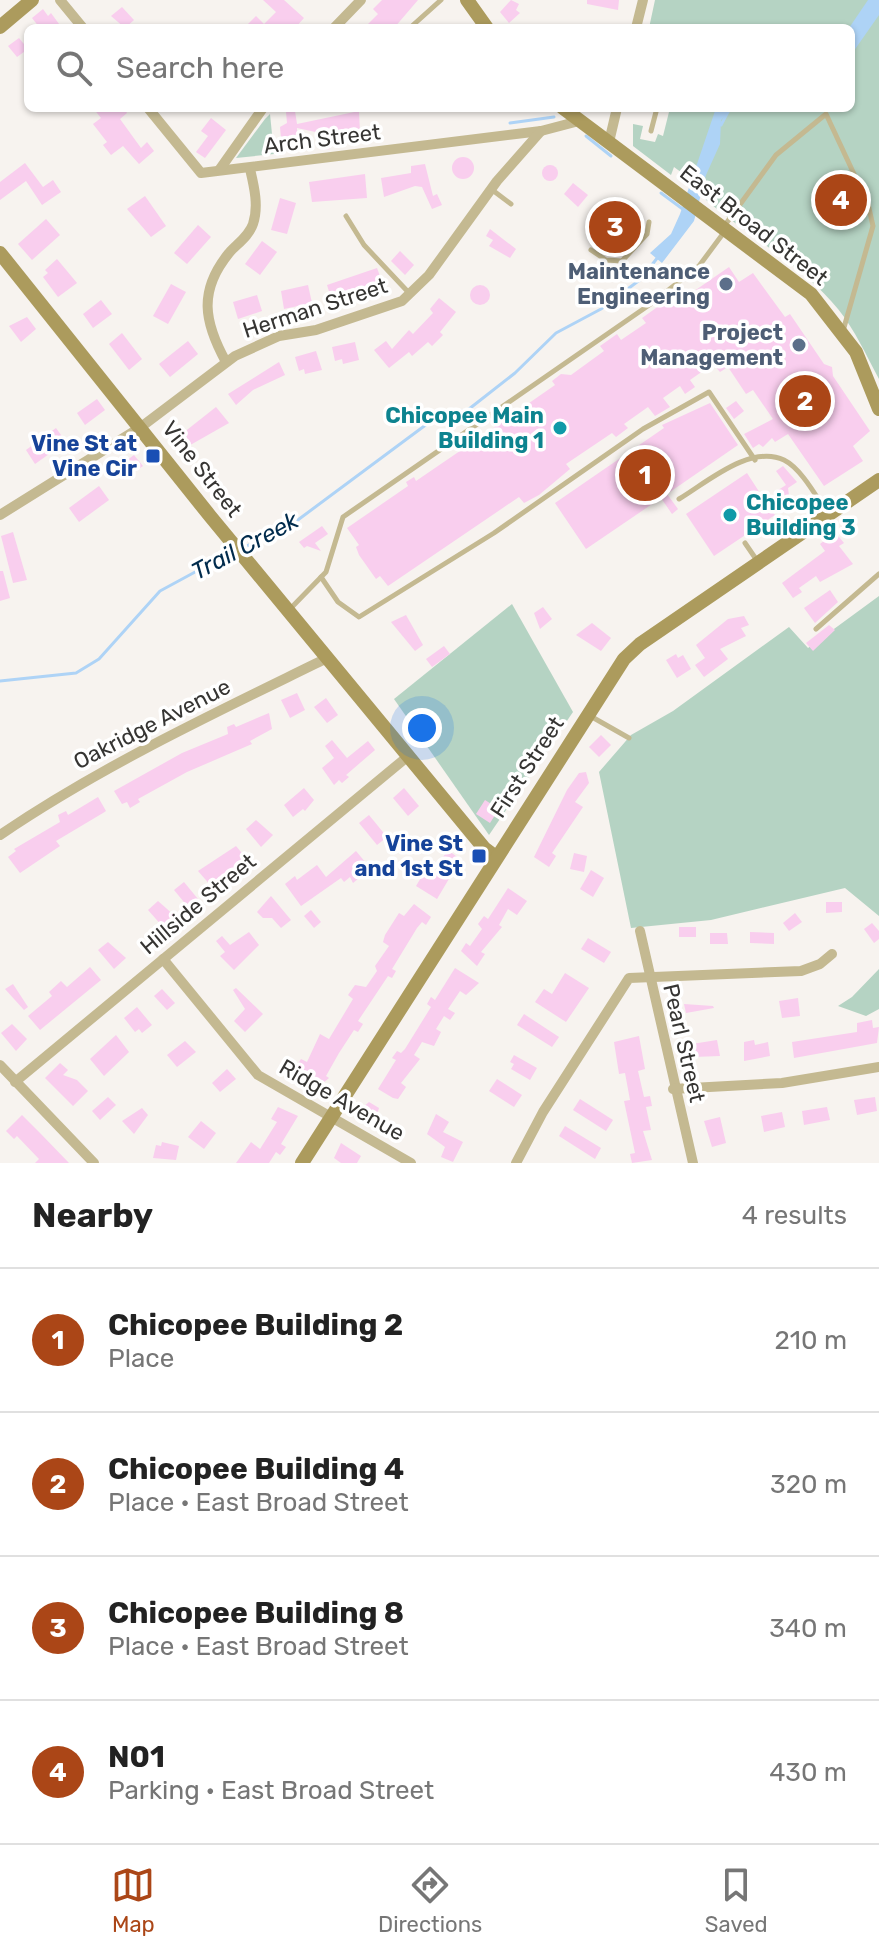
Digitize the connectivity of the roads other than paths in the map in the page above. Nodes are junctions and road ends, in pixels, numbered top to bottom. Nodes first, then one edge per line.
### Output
1 (32, 0) edge
2 (60, 0) edge
3 (361, 0) edge
4 (441, 0) edge
5 (467, 0) edge
6 (643, 0) edge
7 (80, 24) edge
8 (338, 24) edge
9 (414, 24) edge
10 (484, 24) edge
11 (637, 24) edge
12 (0, 27) edge
13 (151, 112) edge
14 (260, 112) edge
15 (568, 112) edge
16 (616, 112) edge
17 (656, 112) edge
18 (579, 121) junction
19 (541, 131) junction
20 (651, 131) dead end
21 (609, 142) junction
22 (220, 169) junction
23 (250, 169) junction
24 (491, 189) junction
25 (511, 204) dead end
26 (346, 216) dead end
27 (649, 222) dead end
28 (725, 227) junction
29 (591, 250) dead end
30 (0, 253) edge
31 (410, 295) junction
32 (843, 332) junction
33 (226, 362) junction
34 (879, 409) edge
35 (141, 427) junction
36 (755, 460) junction
37 (879, 480) edge
38 (679, 499) dead end
39 (0, 515) edge
40 (829, 515) junction
41 (745, 543) dead end
42 (759, 563) junction
43 (879, 574) edge
44 (321, 577) junction
45 (289, 611) junction
46 (816, 629) dead end
47 (327, 658) junction
48 (587, 714) junction
49 (629, 738) dead end
50 (407, 757) junction
51 (0, 835) edge
52 (496, 857) junction
53 (640, 931) dead end
54 (832, 954) dead end
55 (163, 959) junction
56 (648, 975) junction
57 (0, 1065) edge
58 (879, 1067) edge
59 (15, 1082) junction
60 (673, 1089) junction
61 (329, 1119) junction
62 (94, 1163) edge
63 (302, 1163) edge
64 (411, 1163) edge
65 (516, 1163) edge
66 (693, 1163) edge

1 - 12 street
2 - 7 street
3 - 8 street
4 - 9 lane
5 - 10 street
6 - 11 street
13 - 22 street, Arch Street
14 - 22 street
15 - 18 street, East Broad Street
16 - 21 street
17 - 20 lane
18 - 19 street, Arch Street
18 - 21 street, East Broad Street
19 - 23 street, Arch Street
19 - 24 street, Herman Street
21 - 28 street, East Broad Street
22 - 23 street, Arch Street
23 - 33 street
24 - 25 lane
24 - 31 street, Herman Street
26 - 31 lane
27 - 29 lane
28 - 32 street, East Broad Street
28 - 32 lane
28 - 44 lane
30 - 35 street, Vine Street
31 - 33 street, Herman Street
32 - 34 street, East Broad Street
33 - 35 street, Herman Street
35 - 39 street, Herman Street
35 - 45 street, Vine Street
36 - 38 lane
36 - 40 lane
36 - 44 lane
37 - 40 street, First Street
40 - 42 street, First Street
41 - 42 lane
42 - 48 street, First Street
43 - 46 lane
44 - 45 lane
45 - 47 street, Vine Street
47 - 50 street, Vine Street
47 - 51 street, Oakridge Avenue
48 - 49 lane
48 - 52 street, First Street
50 - 52 street, Vine Street
50 - 55 street, Hillside Street
52 - 61 street, First Street
53 - 56 street, Pearl Street
54 - 56 street
55 - 59 street, Hillside Street
55 - 61 street, Ridge Avenue
56 - 60 street, Pearl Street
56 - 65 street
57 - 59 street
58 - 60 street
59 - 62 street
60 - 66 street, Pearl Street
61 - 63 street, First Street
61 - 64 street, Ridge Avenue

